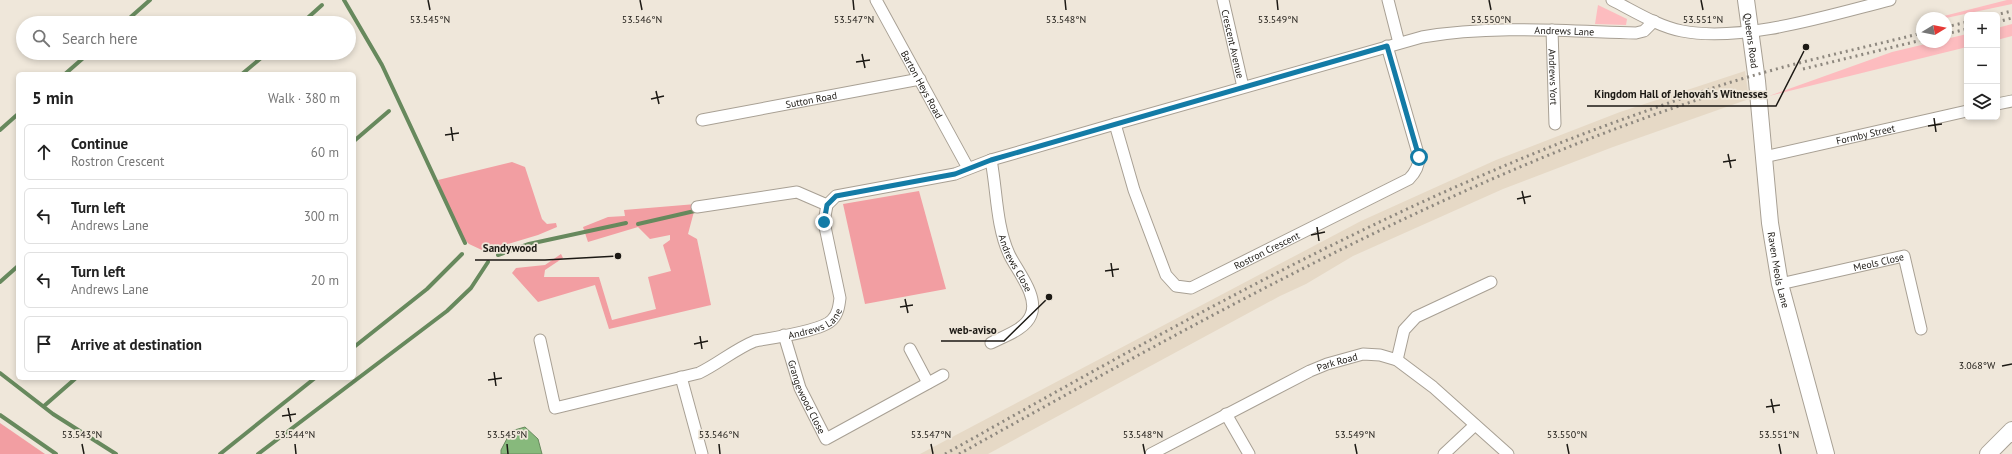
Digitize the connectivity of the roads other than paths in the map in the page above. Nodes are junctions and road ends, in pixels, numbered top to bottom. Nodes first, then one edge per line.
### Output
1 (876, 0) edge
2 (1223, 0) edge
3 (1388, 0) edge
4 (1612, 0) edge
5 (1746, 0) edge
6 (1890, 0) edge
7 (1654, 21) junction
8 (1552, 30) junction
9 (1750, 32) junction
10 (1399, 43) junction
11 (1387, 46) junction
12 (920, 79) junction
13 (1757, 81) joint
14 (1243, 87) junction
15 (2012, 101) edge
16 (2000, 103) edge
17 (1964, 112) edge
18 (702, 120) dead end
19 (1115, 124) junction
20 (1555, 124) dead end
21 (1764, 157) junction
22 (991, 160) junction
23 (968, 168) junction
24 (827, 205) junction
25 (697, 207) dead end
26 (1491, 282) dead end
27 (1780, 284) junction
28 (1921, 329) dead end
29 (784, 335) junction
30 (540, 340) dead end
31 (991, 343) dead end
32 (910, 349) dead end
33 (1397, 360) junction
34 (943, 375) dead end
35 (681, 377) junction
36 (928, 383) junction
37 (1226, 414) junction
38 (1475, 425) junction
39 (2012, 430) edge
40 (702, 454) edge
41 (1151, 454) edge
42 (1249, 454) edge
43 (1444, 454) edge
44 (1508, 454) edge
45 (1826, 454) edge
46 (1988, 454) edge

1 - 12 street, Barton Heys Road
2 - 14 street, Crescent Avenue
3 - 10 street
4 - 7 street
5 - 9 street, Queens Road
6 - 9 street
7 - 8 street, Andrews Lane
7 - 9 street
8 - 10 street, Andrews Lane
8 - 20 street, Andrews Yort
9 - 13 street, Queens Road
10 - 11 street, Andrews Lane
11 - 14 street, Andrews Lane
11 - 19 street, Rostron Crescent
12 - 18 street, Sutton Road
12 - 23 street, Barton Heys Road
13 - 21 street, Raven Meols Lane
14 - 19 street, Andrews Lane
15 - 16 street
17 - 21 street, Formby Street
19 - 22 street, Andrews Lane
21 - 27 street, Raven Meols Lane
22 - 23 street, Andrews Lane
22 - 31 street, Andrews Close
23 - 24 street, Andrews Lane
24 - 25 street
24 - 29 street, Andrews Lane
26 - 33 street
27 - 28 street, Meols Close
27 - 45 street, Raven Meols Lane
29 - 35 street, Andrews Lane
29 - 36 street, Grangewood Close
30 - 35 street, Andrews Lane
32 - 36 street
33 - 37 street, Park Road
33 - 38 street, Park Road
34 - 36 street, Grangewood Close
35 - 40 street
37 - 41 street, Park Road
37 - 42 street
38 - 43 street
38 - 44 street, Park Road
39 - 46 street

